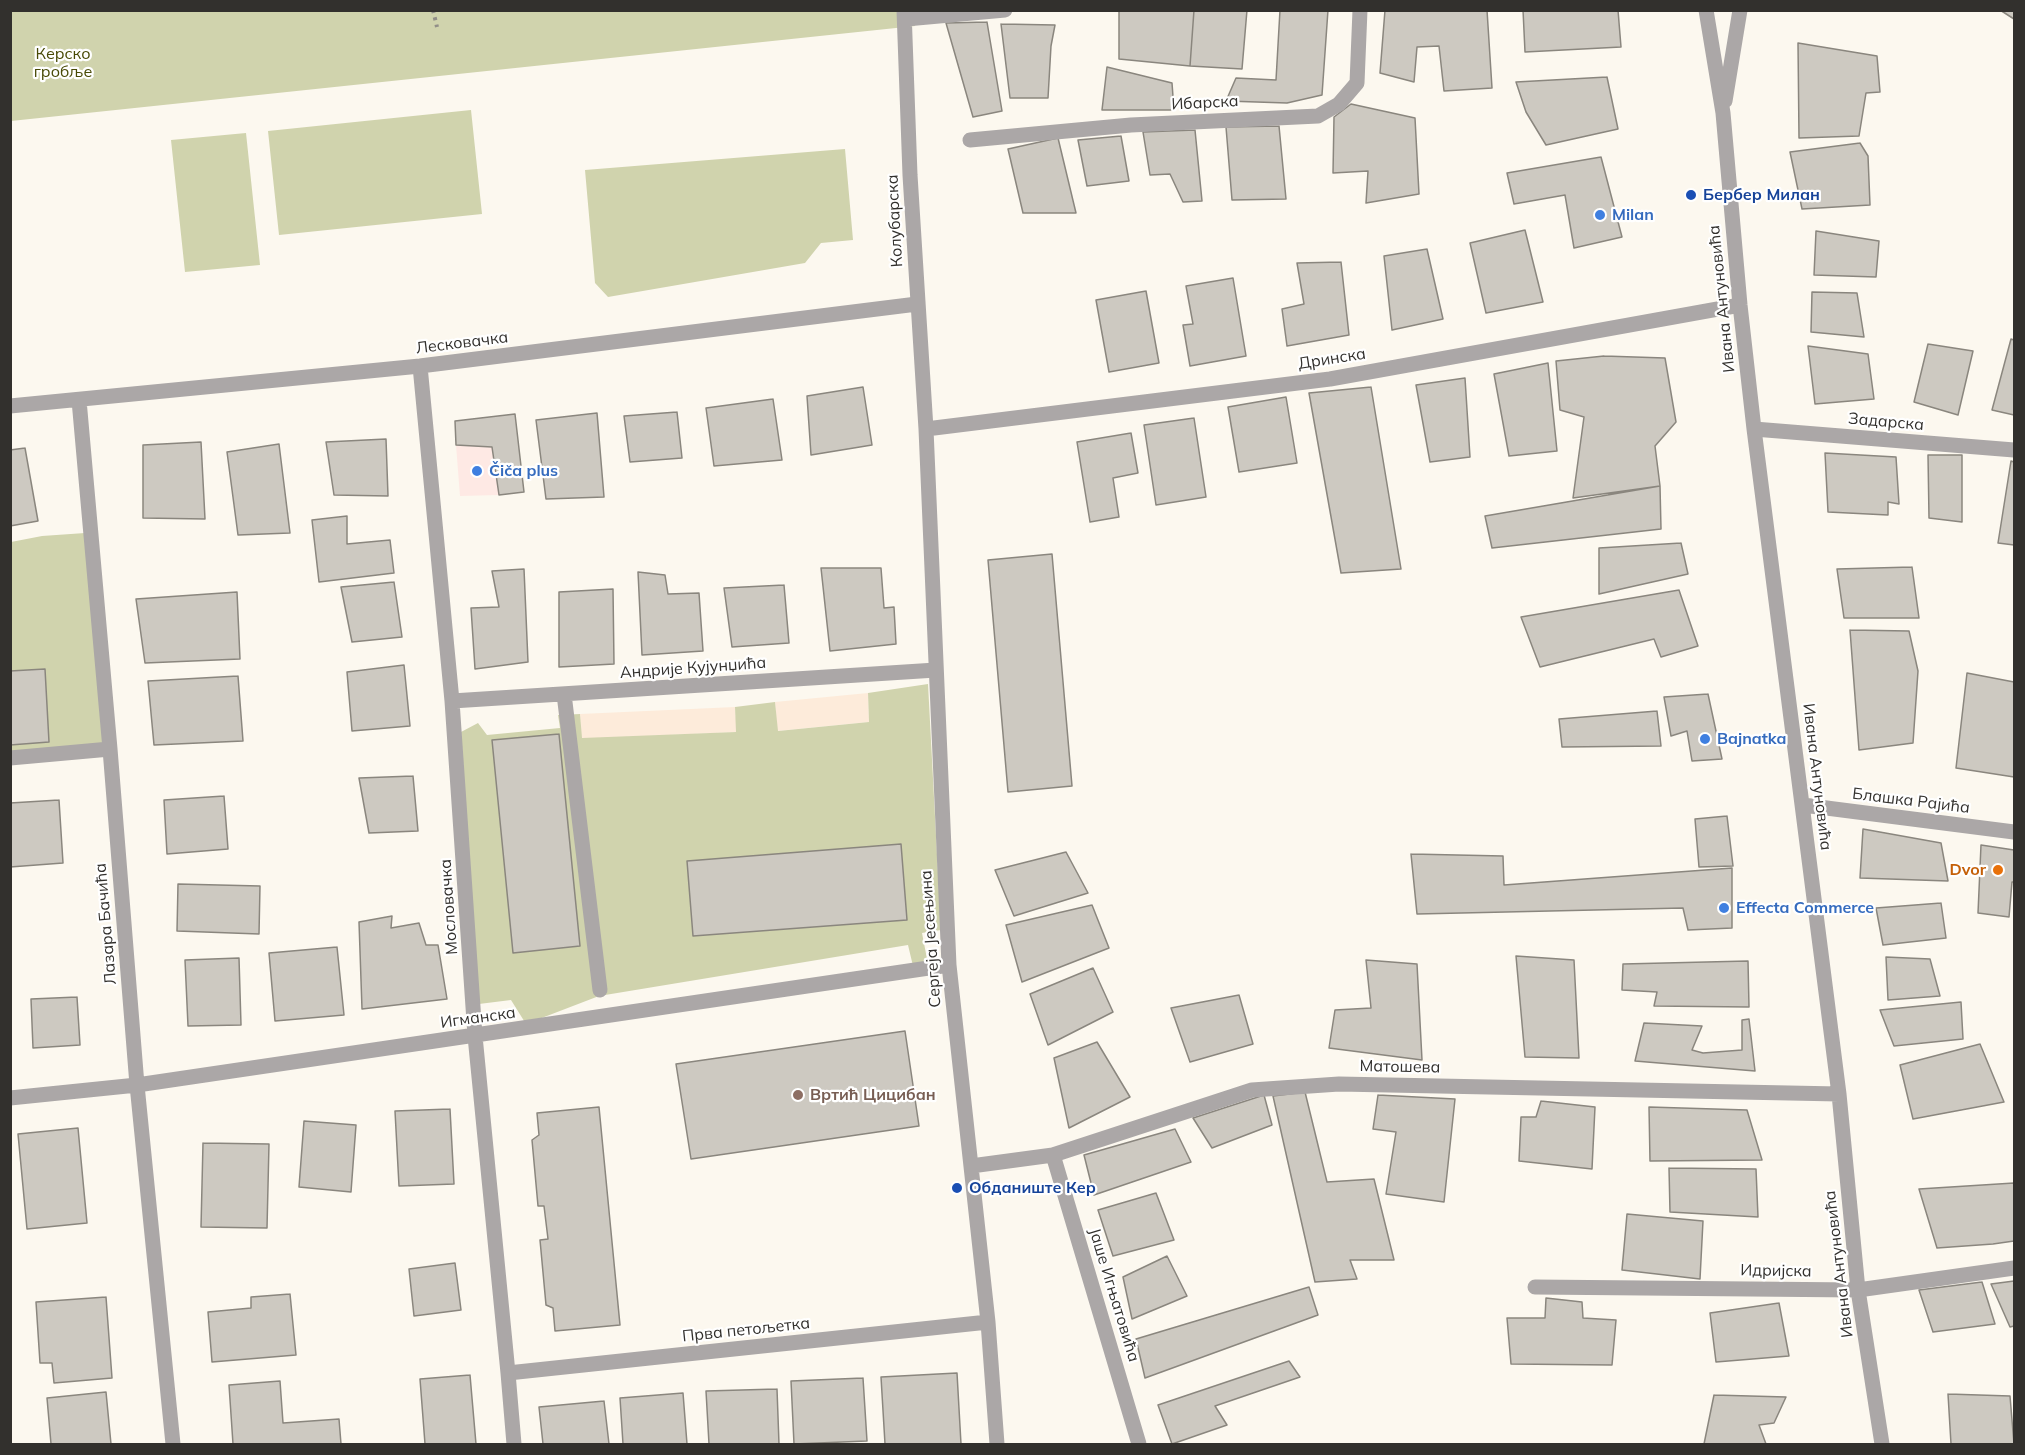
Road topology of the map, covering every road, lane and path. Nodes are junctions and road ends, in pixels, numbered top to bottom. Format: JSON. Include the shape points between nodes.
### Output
{"nodes":[{"id":1,"x":433,"y":10,"type":"edge"},
{"id":2,"x":1005,"y":10,"type":"edge"},
{"id":3,"x":1360,"y":10,"type":"edge"},
{"id":4,"x":1706,"y":10,"type":"edge"},
{"id":5,"x":1740,"y":10,"type":"edge"},
{"id":6,"x":905,"y":15,"type":"edge"},
{"id":7,"x":437,"y":27,"type":"dead end"},
{"id":8,"x":1723,"y":113,"type":"junction"},
{"id":9,"x":970,"y":141,"type":"dead end"},
{"id":10,"x":917,"y":304,"type":"junction"},
{"id":11,"x":1740,"y":305,"type":"junction"},
{"id":12,"x":420,"y":366,"type":"junction"},
{"id":13,"x":79,"y":400,"type":"junction"},
{"id":14,"x":10,"y":406,"type":"edge"},
{"id":15,"x":926,"y":429,"type":"junction"},
{"id":16,"x":1754,"y":429,"type":"junction"},
{"id":17,"x":2014,"y":450,"type":"edge"},
{"id":18,"x":936,"y":670,"type":"junction"},
{"id":19,"x":564,"y":694,"type":"junction"},
{"id":20,"x":452,"y":701,"type":"junction"},
{"id":21,"x":110,"y":749,"type":"junction"},
{"id":22,"x":10,"y":758,"type":"edge"},
{"id":23,"x":1803,"y":805,"type":"junction"},
{"id":24,"x":2014,"y":832,"type":"edge"},
{"id":25,"x":949,"y":965,"type":"junction"},
{"id":26,"x":600,"y":990,"type":"dead end"},
{"id":27,"x":475,"y":1036,"type":"junction"},
{"id":28,"x":137,"y":1085,"type":"junction"},
{"id":29,"x":1839,"y":1094,"type":"junction"},
{"id":30,"x":10,"y":1098,"type":"edge"},
{"id":31,"x":1053,"y":1155,"type":"junction"},
{"id":32,"x":971,"y":1166,"type":"junction"},
{"id":33,"x":2014,"y":1268,"type":"edge"},
{"id":34,"x":1535,"y":1287,"type":"dead end"},
{"id":35,"x":1858,"y":1290,"type":"junction"},
{"id":36,"x":988,"y":1322,"type":"junction"},
{"id":37,"x":508,"y":1373,"type":"junction"},
{"id":38,"x":173,"y":1444,"type":"edge"},
{"id":39,"x":514,"y":1444,"type":"edge"},
{"id":40,"x":997,"y":1444,"type":"edge"},
{"id":41,"x":1140,"y":1444,"type":"edge"},
{"id":42,"x":1882,"y":1444,"type":"edge"}],
"edges":[{"from":1,"to":7,"type":"path"},
{"from":2,"to":6,"type":"street"},
{"from":3,"to":9,"type":"street","name":"Ибарска","via":[[1357,83],[1339,104],[1318,116],[1131,125]]},
{"from":4,"to":8,"type":"street","name":"Ивана Антуновића"},
{"from":5,"to":8,"type":"street","name":"Ивана Антуновића"},
{"from":6,"to":10,"type":"street","name":"Колубарска"},
{"from":8,"to":11,"type":"street","name":"Ивана Антуновића"},
{"from":10,"to":12,"type":"street","name":"Лесковачка"},
{"from":10,"to":15,"type":"street","name":"Колубарска"},
{"from":11,"to":15,"type":"street","name":"Дринска","via":[[1330,379]]},
{"from":11,"to":16,"type":"street","name":"Ивана Антуновића"},
{"from":12,"to":13,"type":"street","name":"Лесковачка"},
{"from":12,"to":20,"type":"street","name":"Мословачка"},
{"from":13,"to":14,"type":"street","name":"Лесковачка"},
{"from":13,"to":21,"type":"street","name":"Лазара Бачића"},
{"from":15,"to":18,"type":"street","name":"Сергеја Јесењина"},
{"from":16,"to":17,"type":"street","name":"Задарска"},
{"from":16,"to":23,"type":"street","name":"Ивана Антуновића"},
{"from":18,"to":19,"type":"street","name":"Андрије Кујунџића"},
{"from":18,"to":25,"type":"street","name":"Сергеја Јесењина"},
{"from":19,"to":20,"type":"street","name":"Андрије Кујунџића"},
{"from":19,"to":26,"type":"street"},
{"from":20,"to":27,"type":"street","name":"Мословачка"},
{"from":21,"to":22,"type":"street"},
{"from":21,"to":28,"type":"street","name":"Лазара Бачића"},
{"from":23,"to":24,"type":"street","name":"Блашка Рајића"},
{"from":23,"to":29,"type":"street","name":"Ивана Антуновића"},
{"from":25,"to":27,"type":"street","name":"Игманска"},
{"from":25,"to":32,"type":"street","name":"Сергеја Јесењина"},
{"from":27,"to":28,"type":"street","name":"Игманска"},
{"from":27,"to":37,"type":"street","name":"Мословачка"},
{"from":28,"to":30,"type":"street","name":"Игманска"},
{"from":28,"to":38,"type":"street","name":"Лазара Бачића"},
{"from":29,"to":31,"type":"street","name":"Матошева","via":[[1339,1084],[1252,1090]]},
{"from":29,"to":35,"type":"street","name":"Ивана Антуновића"},
{"from":31,"to":32,"type":"street","name":"Матошева"},
{"from":31,"to":41,"type":"street","name":"Јаше Игњатовића"},
{"from":32,"to":36,"type":"street","name":"Сергеја Јесењина"},
{"from":33,"to":35,"type":"street","name":"Идријска"},
{"from":34,"to":35,"type":"street","name":"Идријска"},
{"from":35,"to":42,"type":"street","name":"Ивана Антуновића"},
{"from":36,"to":37,"type":"street","name":"Прва петољетка"},
{"from":36,"to":40,"type":"street","name":"Сергеја Јесењина"},
{"from":37,"to":39,"type":"street","name":"Мословачка"}]}
